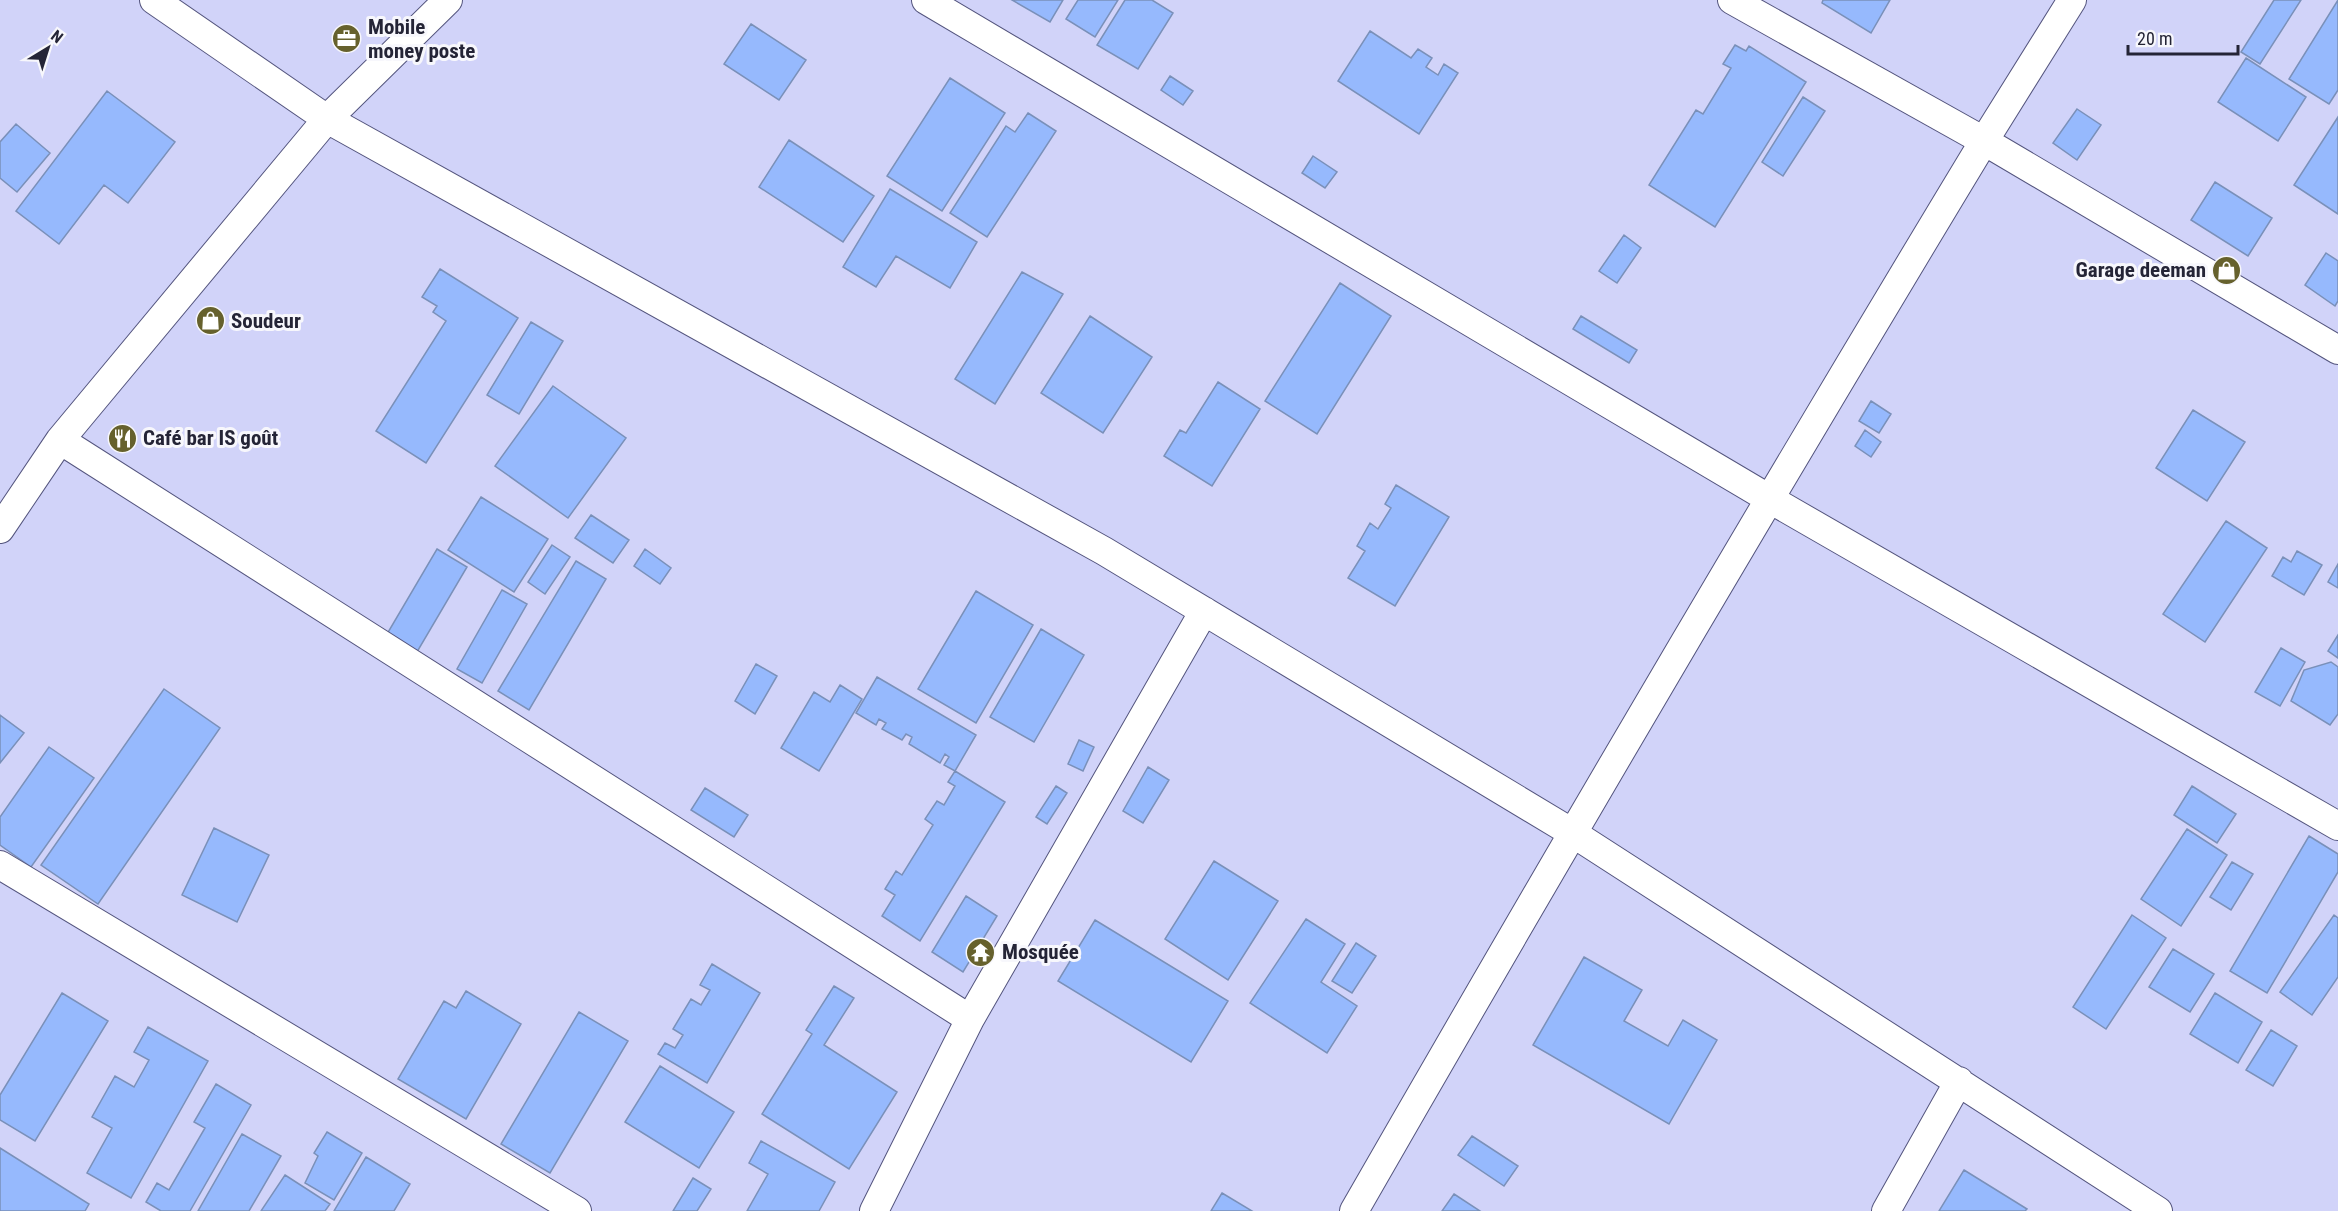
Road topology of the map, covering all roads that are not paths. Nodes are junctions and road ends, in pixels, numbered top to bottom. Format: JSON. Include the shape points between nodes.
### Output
{"nodes":[{"id":1,"x":154,"y":0,"type":"edge"},
{"id":2,"x":448,"y":0,"type":"edge"},
{"id":3,"x":926,"y":0,"type":"edge"},
{"id":4,"x":1732,"y":0,"type":"edge"},
{"id":5,"x":2072,"y":0,"type":"edge"},
{"id":6,"x":327,"y":119,"type":"junction"},
{"id":7,"x":1984,"y":141,"type":"junction"},
{"id":8,"x":2338,"y":350,"type":"edge"},
{"id":9,"x":60,"y":440,"type":"junction"},
{"id":10,"x":1768,"y":498,"type":"junction"},
{"id":11,"x":0,"y":529,"type":"edge"},
{"id":12,"x":1204,"y":611,"type":"junction"},
{"id":13,"x":2338,"y":826,"type":"edge"},
{"id":14,"x":1571,"y":832,"type":"junction"},
{"id":15,"x":0,"y":864,"type":"edge"},
{"id":16,"x":970,"y":1020,"type":"junction"},
{"id":17,"x":1959,"y":1081,"type":"junction"},
{"id":18,"x":577,"y":1211,"type":"edge"},
{"id":19,"x":874,"y":1211,"type":"edge"},
{"id":20,"x":1354,"y":1211,"type":"edge"},
{"id":21,"x":1886,"y":1211,"type":"edge"},
{"id":22,"x":2158,"y":1211,"type":"edge"}],
"edges":[{"from":1,"to":6,"type":"street"},
{"from":2,"to":6,"type":"street"},
{"from":3,"to":10,"type":"street"},
{"from":4,"to":7,"type":"street"},
{"from":5,"to":7,"type":"street"},
{"from":6,"to":9,"type":"street"},
{"from":6,"to":12,"type":"street","via":[[1094,545]]},
{"from":7,"to":8,"type":"street"},
{"from":7,"to":10,"type":"street"},
{"from":9,"to":11,"type":"street"},
{"from":9,"to":16,"type":"street"},
{"from":10,"to":13,"type":"street"},
{"from":10,"to":14,"type":"street"},
{"from":12,"to":14,"type":"street"},
{"from":12,"to":16,"type":"street"},
{"from":14,"to":17,"type":"street"},
{"from":14,"to":20,"type":"street"},
{"from":15,"to":18,"type":"street"},
{"from":16,"to":19,"type":"street"},
{"from":17,"to":21,"type":"street"},
{"from":17,"to":22,"type":"street"}]}
